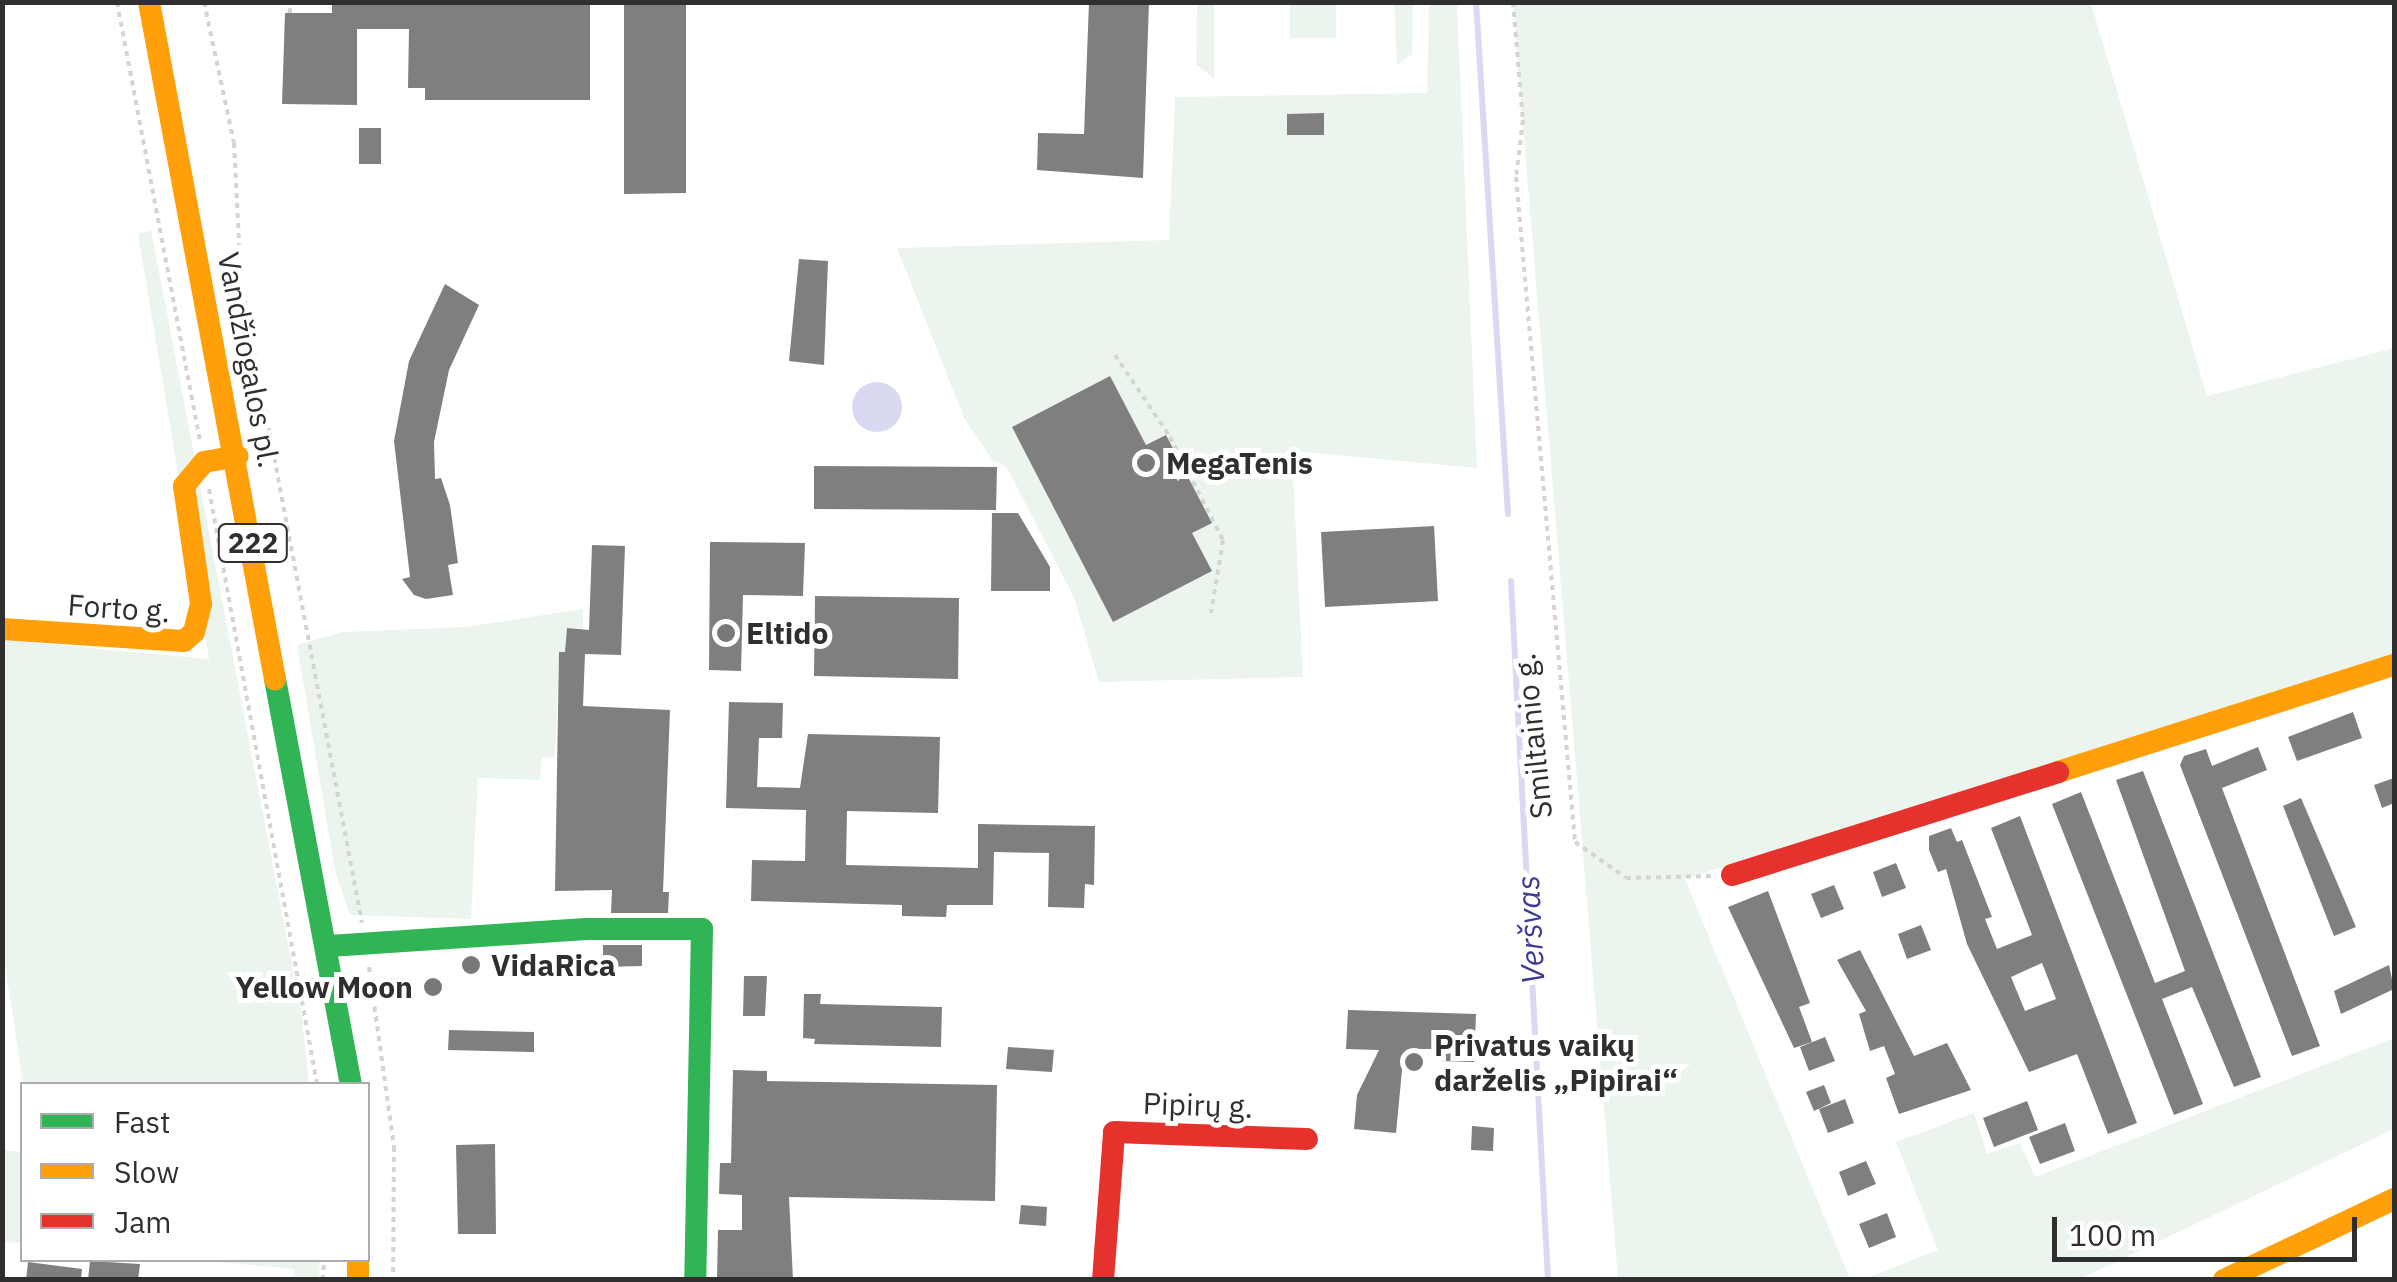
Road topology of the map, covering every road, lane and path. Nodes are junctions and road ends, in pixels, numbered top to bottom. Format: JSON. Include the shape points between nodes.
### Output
{"nodes":[{"id":1,"x":117,"y":2,"type":"edge"},
{"id":2,"x":150,"y":2,"type":"edge"},
{"id":3,"x":204,"y":2,"type":"edge"},
{"id":4,"x":290,"y":2,"type":"edge"},
{"id":5,"x":1513,"y":2,"type":"edge"},
{"id":6,"x":290,"y":13,"type":"dead end"},
{"id":7,"x":1115,"y":356,"type":"dead end"},
{"id":8,"x":237,"y":456,"type":"junction"},
{"id":9,"x":204,"y":462,"type":"junction"},
{"id":10,"x":1211,"y":613,"type":"dead end"},
{"id":11,"x":2,"y":629,"type":"edge"},
{"id":12,"x":2394,"y":665,"type":"edge"},
{"id":13,"x":1732,"y":875,"type":"joint"},
{"id":14,"x":365,"y":940,"type":"junction"},
{"id":15,"x":329,"y":946,"type":"junction"},
{"id":16,"x":317,"y":1082,"type":"edge"},
{"id":17,"x":350,"y":1082,"type":"edge"},
{"id":18,"x":1307,"y":1138,"type":"dead end"},
{"id":19,"x":2394,"y":1199,"type":"edge"},
{"id":20,"x":393,"y":1280,"type":"edge"},
{"id":21,"x":695,"y":1280,"type":"edge"},
{"id":22,"x":1104,"y":1280,"type":"edge"},
{"id":23,"x":2224,"y":1280,"type":"edge"}],
"edges":[{"from":1,"to":9,"type":"path"},
{"from":2,"to":8,"type":"street","name":"Vandžiogalos pl.","number":"222"},
{"from":3,"to":14,"type":"path","via":[[234,143],[244,297]]},
{"from":4,"to":6,"type":"path"},
{"from":5,"to":13,"type":"path","name":"Smiltainio g.","via":[[1523,120],[1516,176],[1575,842],[1626,878]]},
{"from":7,"to":10,"type":"path","via":[[1170,437],[1223,540]]},
{"from":8,"to":9,"type":"street"},
{"from":8,"to":15,"type":"street","name":"Vandžiogalos pl.","number":"222"},
{"from":9,"to":11,"type":"street","name":"Forto g.","via":[[190,473],[183,492],[201,595],[191,636],[159,644]]},
{"from":9,"to":16,"type":"path"},
{"from":12,"to":13,"type":"street"},
{"from":14,"to":15,"type":"street"},
{"from":14,"to":20,"type":"path","via":[[394,1146]]},
{"from":14,"to":21,"type":"street","via":[[702,929]]},
{"from":15,"to":17,"type":"street","name":"Vandžiogalos pl.","number":"222"},
{"from":18,"to":22,"type":"street","name":"Pipirų g.","via":[[1114,1132]]},
{"from":19,"to":23,"type":"street"}]}
